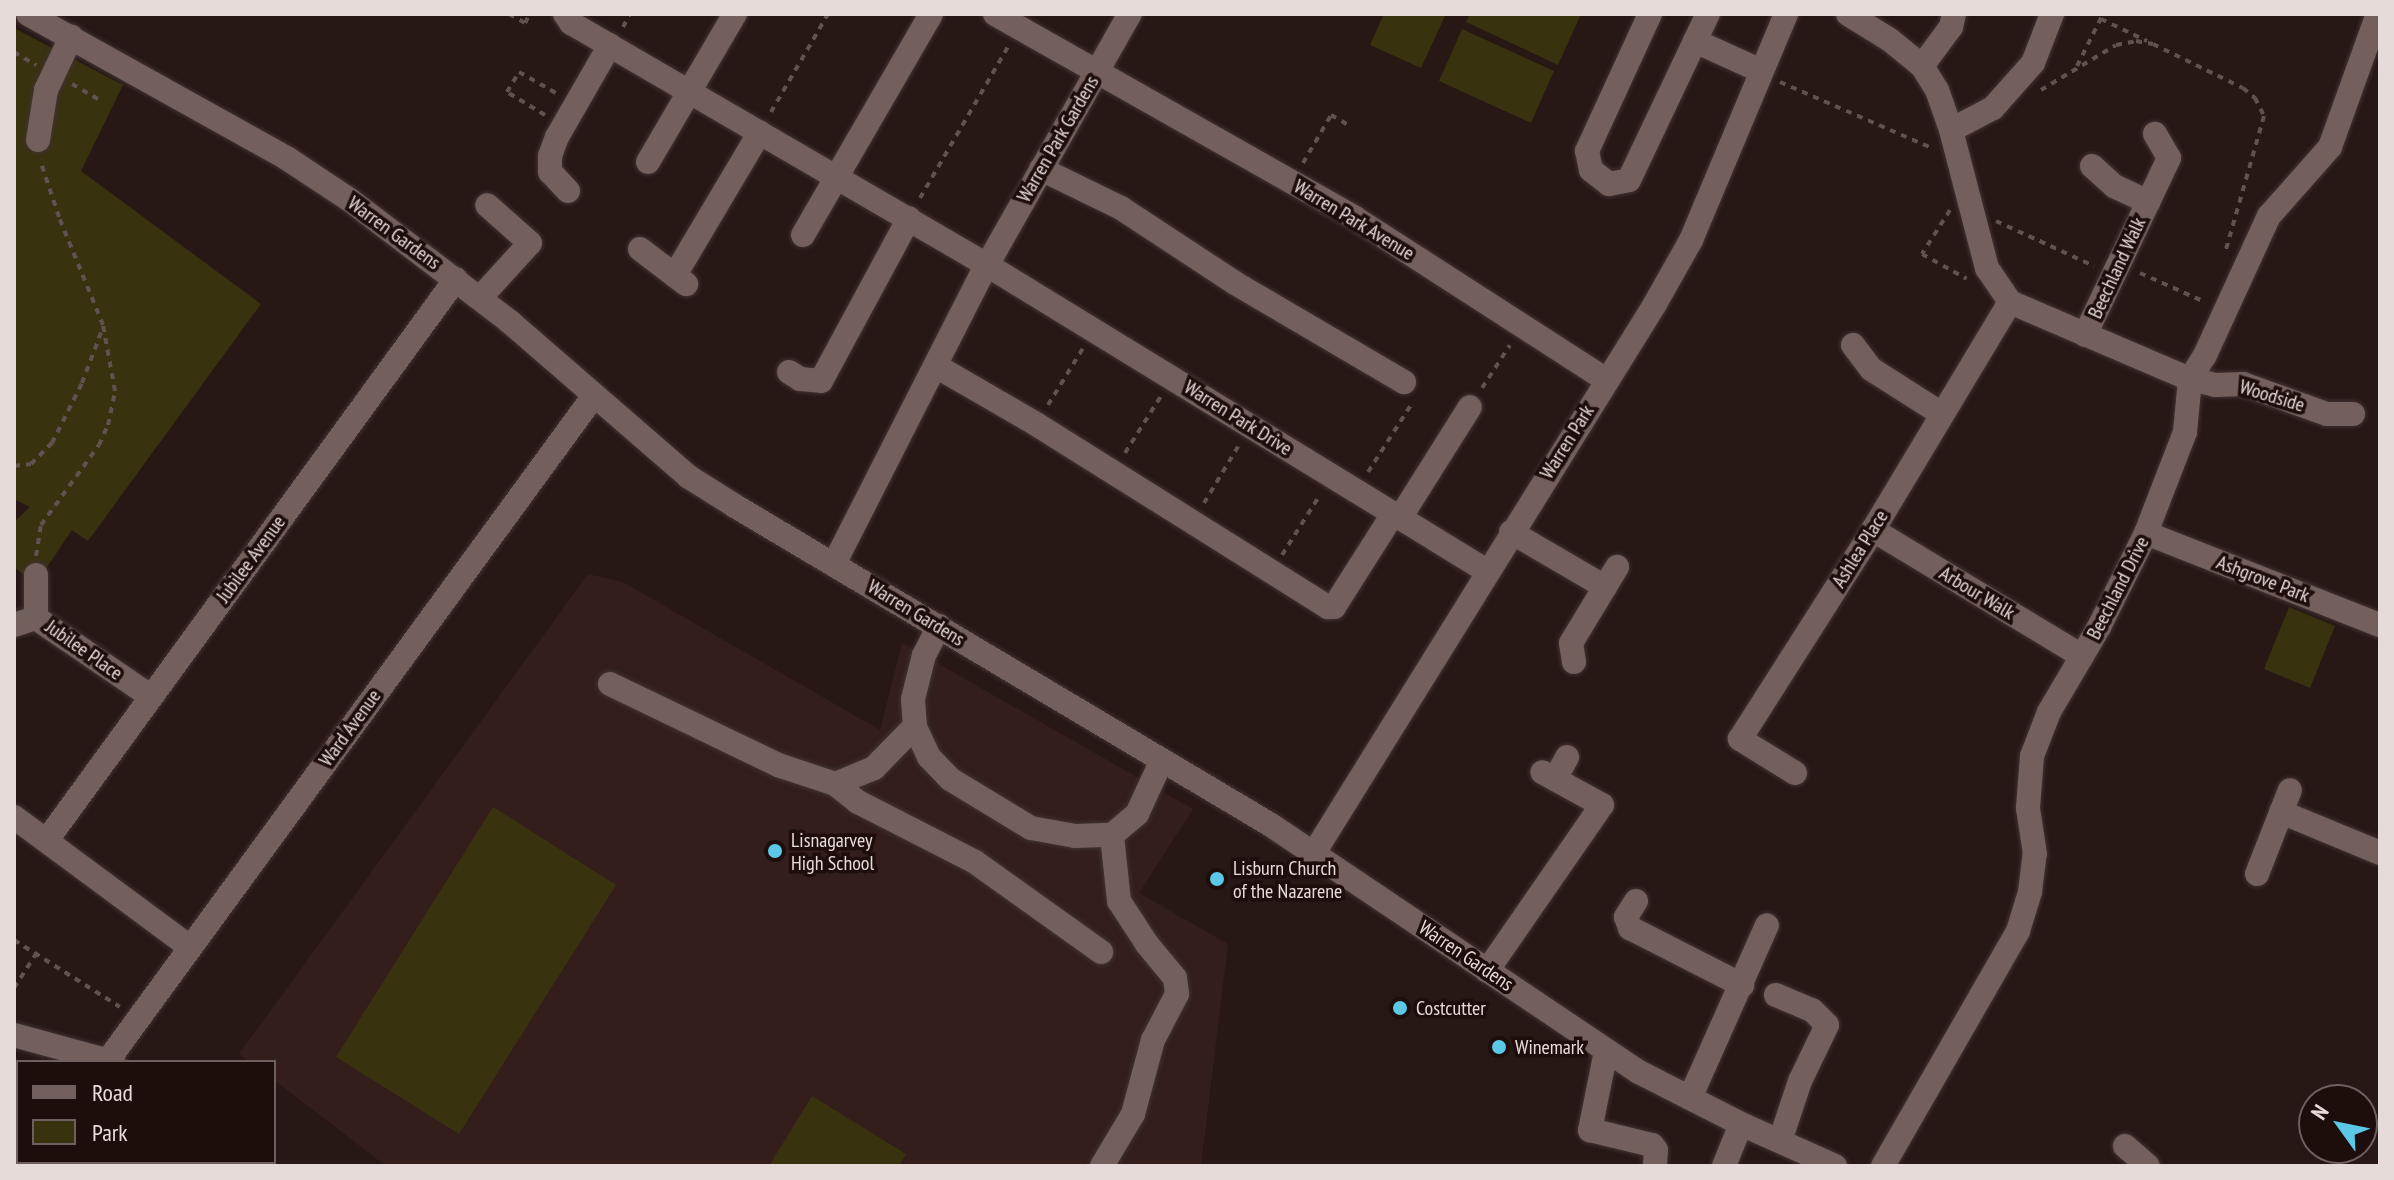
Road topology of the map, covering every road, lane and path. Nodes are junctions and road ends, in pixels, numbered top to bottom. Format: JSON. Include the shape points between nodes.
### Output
{"nodes":[{"id":1,"x":28,"y":14,"type":"edge"},
{"id":2,"x":509,"y":14,"type":"edge"},
{"id":3,"x":530,"y":14,"type":"edge"},
{"id":4,"x":565,"y":14,"type":"edge"},
{"id":5,"x":735,"y":14,"type":"edge"},
{"id":6,"x":828,"y":14,"type":"edge"},
{"id":7,"x":931,"y":14,"type":"edge"},
{"id":8,"x":995,"y":14,"type":"edge"},
{"id":9,"x":1130,"y":14,"type":"edge"},
{"id":10,"x":1650,"y":14,"type":"edge"},
{"id":11,"x":1708,"y":14,"type":"edge"},
{"id":12,"x":1786,"y":14,"type":"edge"},
{"id":13,"x":1848,"y":14,"type":"edge"},
{"id":14,"x":1954,"y":14,"type":"edge"},
{"id":15,"x":2052,"y":14,"type":"edge"},
{"id":16,"x":2378,"y":14,"type":"edge"},
{"id":17,"x":2102,"y":16,"type":"edge"},
{"id":18,"x":1023,"y":21,"type":"edge"},
{"id":19,"x":71,"y":37,"type":"junction"},
{"id":20,"x":1695,"y":41,"type":"junction"},
{"id":21,"x":2153,"y":44,"type":"dead end"},
{"id":22,"x":610,"y":45,"type":"junction"},
{"id":23,"x":1922,"y":66,"type":"junction"},
{"id":24,"x":2076,"y":68,"type":"dead end"},
{"id":25,"x":1097,"y":71,"type":"junction"},
{"id":26,"x":1761,"y":71,"type":"junction"},
{"id":27,"x":690,"y":92,"type":"junction"},
{"id":28,"x":576,"y":104,"type":"junction"},
{"id":29,"x":563,"y":126,"type":"junction"},
{"id":30,"x":1350,"y":126,"type":"dead end"},
{"id":31,"x":760,"y":132,"type":"junction"},
{"id":32,"x":2155,"y":134,"type":"dead end"},
{"id":33,"x":38,"y":140,"type":"joint"},
{"id":34,"x":1954,"y":140,"type":"junction"},
{"id":35,"x":648,"y":162,"type":"dead end"},
{"id":36,"x":2092,"y":166,"type":"dead end"},
{"id":37,"x":1041,"y":169,"type":"junction"},
{"id":38,"x":837,"y":176,"type":"junction"},
{"id":39,"x":1292,"y":183,"type":"junction"},
{"id":40,"x":568,"y":191,"type":"dead end"},
{"id":41,"x":1968,"y":199,"type":"junction"},
{"id":42,"x":2149,"y":202,"type":"junction"},
{"id":43,"x":487,"y":205,"type":"dead end"},
{"id":44,"x":909,"y":218,"type":"junction"},
{"id":45,"x":803,"y":235,"type":"dead end"},
{"id":46,"x":640,"y":249,"type":"dead end"},
{"id":47,"x":987,"y":265,"type":"junction"},
{"id":48,"x":2114,"y":275,"type":"junction"},
{"id":49,"x":456,"y":279,"type":"junction"},
{"id":50,"x":2005,"y":295,"type":"junction"},
{"id":51,"x":480,"y":298,"type":"junction"},
{"id":52,"x":103,"y":325,"type":"junction"},
{"id":53,"x":1523,"y":325,"type":"junction"},
{"id":54,"x":1095,"y":330,"type":"junction"},
{"id":55,"x":2085,"y":335,"type":"junction"},
{"id":56,"x":1853,"y":345,"type":"dead end"},
{"id":57,"x":936,"y":366,"type":"junction"},
{"id":58,"x":789,"y":372,"type":"dead end"},
{"id":59,"x":1173,"y":377,"type":"junction"},
{"id":60,"x":1605,"y":379,"type":"junction"},
{"id":61,"x":2190,"y":379,"type":"junction"},
{"id":62,"x":1404,"y":382,"type":"joint"},
{"id":63,"x":593,"y":397,"type":"junction"},
{"id":64,"x":1470,"y":407,"type":"joint"},
{"id":65,"x":1942,"y":414,"type":"junction"},
{"id":66,"x":2353,"y":414,"type":"dead end"},
{"id":67,"x":1036,"y":424,"type":"junction"},
{"id":68,"x":1251,"y":426,"type":"junction"},
{"id":69,"x":14,"y":466,"type":"edge"},
{"id":70,"x":1113,"y":472,"type":"junction"},
{"id":71,"x":1331,"y":476,"type":"junction"},
{"id":72,"x":1356,"y":491,"type":"junction"},
{"id":73,"x":1397,"y":516,"type":"junction"},
{"id":74,"x":1192,"y":522,"type":"junction"},
{"id":75,"x":1873,"y":530,"type":"junction"},
{"id":76,"x":1511,"y":532,"type":"junction"},
{"id":77,"x":2146,"y":533,"type":"junction"},
{"id":78,"x":834,"y":564,"type":"junction"},
{"id":79,"x":1487,"y":571,"type":"junction"},
{"id":80,"x":1272,"y":572,"type":"junction"},
{"id":81,"x":36,"y":575,"type":"joint"},
{"id":82,"x":25,"y":621,"type":"edge"},
{"id":83,"x":2380,"y":625,"type":"edge"},
{"id":84,"x":939,"y":626,"type":"junction"},
{"id":85,"x":2082,"y":656,"type":"junction"},
{"id":86,"x":1574,"y":662,"type":"dead end"},
{"id":87,"x":610,"y":684,"type":"dead end"},
{"id":88,"x":150,"y":696,"type":"junction"},
{"id":89,"x":915,"y":726,"type":"junction"},
{"id":90,"x":1567,"y":757,"type":"dead end"},
{"id":91,"x":1161,"y":762,"type":"junction"},
{"id":92,"x":1795,"y":773,"type":"dead end"},
{"id":93,"x":835,"y":784,"type":"junction"},
{"id":94,"x":14,"y":817,"type":"edge"},
{"id":95,"x":1112,"y":835,"type":"junction"},
{"id":96,"x":47,"y":840,"type":"junction"},
{"id":97,"x":1314,"y":853,"type":"junction"},
{"id":98,"x":2380,"y":853,"type":"edge"},
{"id":99,"x":2257,"y":874,"type":"dead end"},
{"id":100,"x":1636,"y":901,"type":"dead end"},
{"id":101,"x":1767,"y":925,"type":"dead end"},
{"id":102,"x":14,"y":940,"type":"edge"},
{"id":103,"x":190,"y":947,"type":"junction"},
{"id":104,"x":1101,"y":952,"type":"dead end"},
{"id":105,"x":36,"y":954,"type":"junction"},
{"id":106,"x":1487,"y":971,"type":"junction"},
{"id":107,"x":1742,"y":985,"type":"junction"},
{"id":108,"x":14,"y":988,"type":"edge"},
{"id":109,"x":1776,"y":995,"type":"dead end"},
{"id":110,"x":137,"y":1018,"type":"junction"},
{"id":111,"x":27,"y":1045,"type":"edge"},
{"id":112,"x":1606,"y":1051,"type":"junction"},
{"id":113,"x":106,"y":1060,"type":"edge"},
{"id":114,"x":112,"y":1060,"type":"edge"},
{"id":115,"x":1690,"y":1098,"type":"junction"},
{"id":116,"x":1741,"y":1124,"type":"junction"},
{"id":117,"x":1780,"y":1141,"type":"junction"},
{"id":118,"x":2125,"y":1146,"type":"dead end"},
{"id":119,"x":1102,"y":1166,"type":"edge"},
{"id":120,"x":1655,"y":1166,"type":"edge"},
{"id":121,"x":1724,"y":1166,"type":"edge"},
{"id":122,"x":1835,"y":1166,"type":"edge"},
{"id":123,"x":1883,"y":1166,"type":"edge"},
{"id":124,"x":2148,"y":1166,"type":"edge"}],
"edges":[{"from":1,"to":19,"type":"street","name":"Warren Gardens"},
{"from":2,"to":3,"type":"path","via":[[525,23]]},
{"from":4,"to":22,"type":"street","name":"Warren Park Drive","via":[[571,23]]},
{"from":5,"to":27,"type":"street"},
{"from":6,"to":31,"type":"path"},
{"from":7,"to":38,"type":"street"},
{"from":8,"to":18,"type":"street","name":"Warren Park Avenue"},
{"from":9,"to":25,"type":"street","name":"Warren Park Gardens"},
{"from":10,"to":20,"type":"street","via":[[1587,151],[1591,170],[1609,184],[1629,180]]},
{"from":11,"to":20,"type":"street"},
{"from":12,"to":26,"type":"street","name":"Warren Park"},
{"from":13,"to":23,"type":"street"},
{"from":14,"to":23,"type":"street","via":[[1951,27]]},
{"from":15,"to":34,"type":"street","via":[[2033,63],[1993,108]]},
{"from":16,"to":61,"type":"street","name":"Beechland Drive","via":[[2330,147],[2269,216]]},
{"from":17,"to":21,"type":"path"},
{"from":17,"to":24,"type":"path"},
{"from":18,"to":25,"type":"street","name":"Warren Park Avenue"},
{"from":18,"to":44,"type":"path"},
{"from":19,"to":33,"type":"street","via":[[46,90]]},
{"from":19,"to":49,"type":"street","name":"Warren Gardens","via":[[288,159]]},
{"from":20,"to":26,"type":"street"},
{"from":22,"to":27,"type":"street","name":"Warren Park Drive"},
{"from":22,"to":28,"type":"street"},
{"from":23,"to":34,"type":"street","via":[[1937,90]]},
{"from":25,"to":37,"type":"street","name":"Warren Park Gardens"},
{"from":25,"to":39,"type":"street","name":"Warren Park Avenue"},
{"from":26,"to":34,"type":"path","via":[[1938,151]]},
{"from":26,"to":60,"type":"street","name":"Warren Park","via":[[1691,240]]},
{"from":27,"to":31,"type":"street","name":"Warren Park Drive"},
{"from":27,"to":35,"type":"street"},
{"from":28,"to":29,"type":"street"},
{"from":28,"to":29,"type":"path","via":[[519,72],[507,92]]},
{"from":29,"to":40,"type":"street","via":[[550,156],[550,172]]},
{"from":30,"to":39,"type":"path","via":[[1331,115]]},
{"from":31,"to":38,"type":"street","name":"Warren Park Drive"},
{"from":31,"to":46,"type":"street","via":[[680,280]]},
{"from":32,"to":42,"type":"street","name":"Beechland Walk","via":[[2169,158]]},
{"from":33,"to":52,"type":"path","via":[[41,167]]},
{"from":34,"to":41,"type":"street"},
{"from":36,"to":42,"type":"street","name":"Beechland Walk","via":[[2114,186]]},
{"from":37,"to":47,"type":"street","name":"Warren Park Gardens"},
{"from":37,"to":62,"type":"street","via":[[1121,208],[1235,283]]},
{"from":38,"to":44,"type":"street","name":"Warren Park Drive"},
{"from":38,"to":45,"type":"street"},
{"from":39,"to":53,"type":"street","name":"Warren Park Avenue"},
{"from":41,"to":48,"type":"path"},
{"from":41,"to":50,"type":"street","via":[[1987,268]]},
{"from":41,"to":50,"type":"path","via":[[1922,254]]},
{"from":42,"to":48,"type":"street","name":"Beechland Walk"},
{"from":43,"to":51,"type":"street","via":[[530,243]]},
{"from":44,"to":47,"type":"street","name":"Warren Park Drive"},
{"from":44,"to":58,"type":"street","via":[[821,381]]},
{"from":47,"to":54,"type":"street","name":"Warren Park Drive"},
{"from":47,"to":57,"type":"street","name":"Warren Park Gardens"},
{"from":48,"to":55,"type":"street","name":"Beechland Walk"},
{"from":49,"to":51,"type":"street","name":"Warren Gardens"},
{"from":49,"to":88,"type":"street","name":"Jubilee Avenue"},
{"from":50,"to":55,"type":"street","name":"Woodside"},
{"from":50,"to":65,"type":"street","name":"Ashlea Place"},
{"from":51,"to":63,"type":"street","name":"Warren Gardens"},
{"from":52,"to":69,"type":"path","via":[[52,443],[31,464]]},
{"from":52,"to":81,"type":"path","via":[[115,391],[108,425],[41,525]]},
{"from":53,"to":60,"type":"street","name":"Warren Park Avenue"},
{"from":53,"to":64,"type":"path"},
{"from":54,"to":59,"type":"street","name":"Warren Park Drive"},
{"from":54,"to":67,"type":"path"},
{"from":55,"to":61,"type":"street","name":"Woodside"},
{"from":56,"to":65,"type":"street","via":[[1871,369]]},
{"from":57,"to":67,"type":"street"},
{"from":57,"to":78,"type":"street","name":"Warren Park Gardens"},
{"from":59,"to":68,"type":"street","name":"Warren Park Drive"},
{"from":59,"to":70,"type":"path"},
{"from":60,"to":76,"type":"street","name":"Warren Park"},
{"from":61,"to":66,"type":"street","name":"Woodside","via":[[2243,384],[2327,414]]},
{"from":61,"to":77,"type":"street","name":"Beechland Drive","via":[[2185,432]]},
{"from":62,"to":72,"type":"path","via":[[1413,402]]},
{"from":63,"to":78,"type":"street","name":"Warren Gardens","via":[[689,477]]},
{"from":63,"to":103,"type":"street","name":"Ward Avenue"},
{"from":64,"to":73,"type":"street"},
{"from":65,"to":75,"type":"street","name":"Ashlea Place"},
{"from":67,"to":70,"type":"street"},
{"from":68,"to":71,"type":"street","name":"Warren Park Drive"},
{"from":68,"to":74,"type":"path"},
{"from":70,"to":74,"type":"street"},
{"from":71,"to":72,"type":"street","name":"Warren Park Drive"},
{"from":71,"to":80,"type":"path"},
{"from":72,"to":73,"type":"street","name":"Warren Park Drive"},
{"from":73,"to":79,"type":"street","name":"Warren Park Drive"},
{"from":73,"to":80,"type":"street","via":[[1334,607]]},
{"from":74,"to":80,"type":"street"},
{"from":75,"to":85,"type":"street","name":"Arbour Walk"},
{"from":75,"to":92,"type":"street","name":"Ashlea Place","via":[[1740,739]]},
{"from":76,"to":79,"type":"street","name":"Warren Park"},
{"from":76,"to":86,"type":"street","via":[[1611,577],[1571,643]]},
{"from":77,"to":83,"type":"street","name":"Ashgrove Park"},
{"from":77,"to":85,"type":"street","name":"Beechland Drive"},
{"from":78,"to":84,"type":"street","name":"Warren Gardens"},
{"from":79,"to":97,"type":"street","name":"Warren Park"},
{"from":81,"to":82,"type":"street"},
{"from":82,"to":88,"type":"street","name":"Jubilee Place"},
{"from":84,"to":89,"type":"street","via":[[924,655],[913,699]]},
{"from":84,"to":91,"type":"street","name":"Warren Gardens"},
{"from":85,"to":123,"type":"street","name":"Beechland Drive","via":[[2049,712],[2032,756],[2028,808],[2035,854],[2018,931]]},
{"from":87,"to":93,"type":"street","via":[[778,765]]},
{"from":88,"to":96,"type":"street","name":"Jubilee Avenue"},
{"from":89,"to":93,"type":"street","via":[[874,768]]},
{"from":89,"to":95,"type":"street","via":[[929,757],[950,779],[1031,828],[1075,836]]},
{"from":90,"to":106,"type":"street","via":[[1549,775],[1602,805]]},
{"from":91,"to":95,"type":"street","via":[[1137,814]]},
{"from":91,"to":97,"type":"street","name":"Warren Gardens"},
{"from":93,"to":104,"type":"street","via":[[858,802],[975,862]]},
{"from":94,"to":96,"type":"street"},
{"from":95,"to":119,"type":"street","via":[[1119,901],[1175,978],[1177,994],[1153,1040],[1133,1114]]},
{"from":96,"to":103,"type":"street"},
{"from":97,"to":106,"type":"street","name":"Warren Gardens"},
{"from":98,"to":99,"type":"street","via":[[2285,801]]},
{"from":100,"to":107,"type":"street","via":[[1626,917],[1630,928]]},
{"from":101,"to":107,"type":"street"},
{"from":102,"to":105,"type":"path"},
{"from":103,"to":110,"type":"street","name":"Ward Avenue"},
{"from":105,"to":108,"type":"path"},
{"from":105,"to":110,"type":"path"},
{"from":106,"to":112,"type":"street","name":"Warren Gardens"},
{"from":107,"to":115,"type":"street"},
{"from":109,"to":117,"type":"street","via":[[1812,1010],[1827,1025]]},
{"from":110,"to":114,"type":"street","name":"Ward Avenue"},
{"from":111,"to":113,"type":"street"},
{"from":112,"to":115,"type":"street","name":"Warren Gardens"},
{"from":112,"to":120,"type":"street","via":[[1590,1130],[1652,1145]]},
{"from":115,"to":116,"type":"street","name":"Warren Gardens"},
{"from":116,"to":117,"type":"street","name":"Warren Gardens"},
{"from":116,"to":121,"type":"street"},
{"from":117,"to":122,"type":"street","name":"Warren Gardens"},
{"from":118,"to":124,"type":"street"}]}
